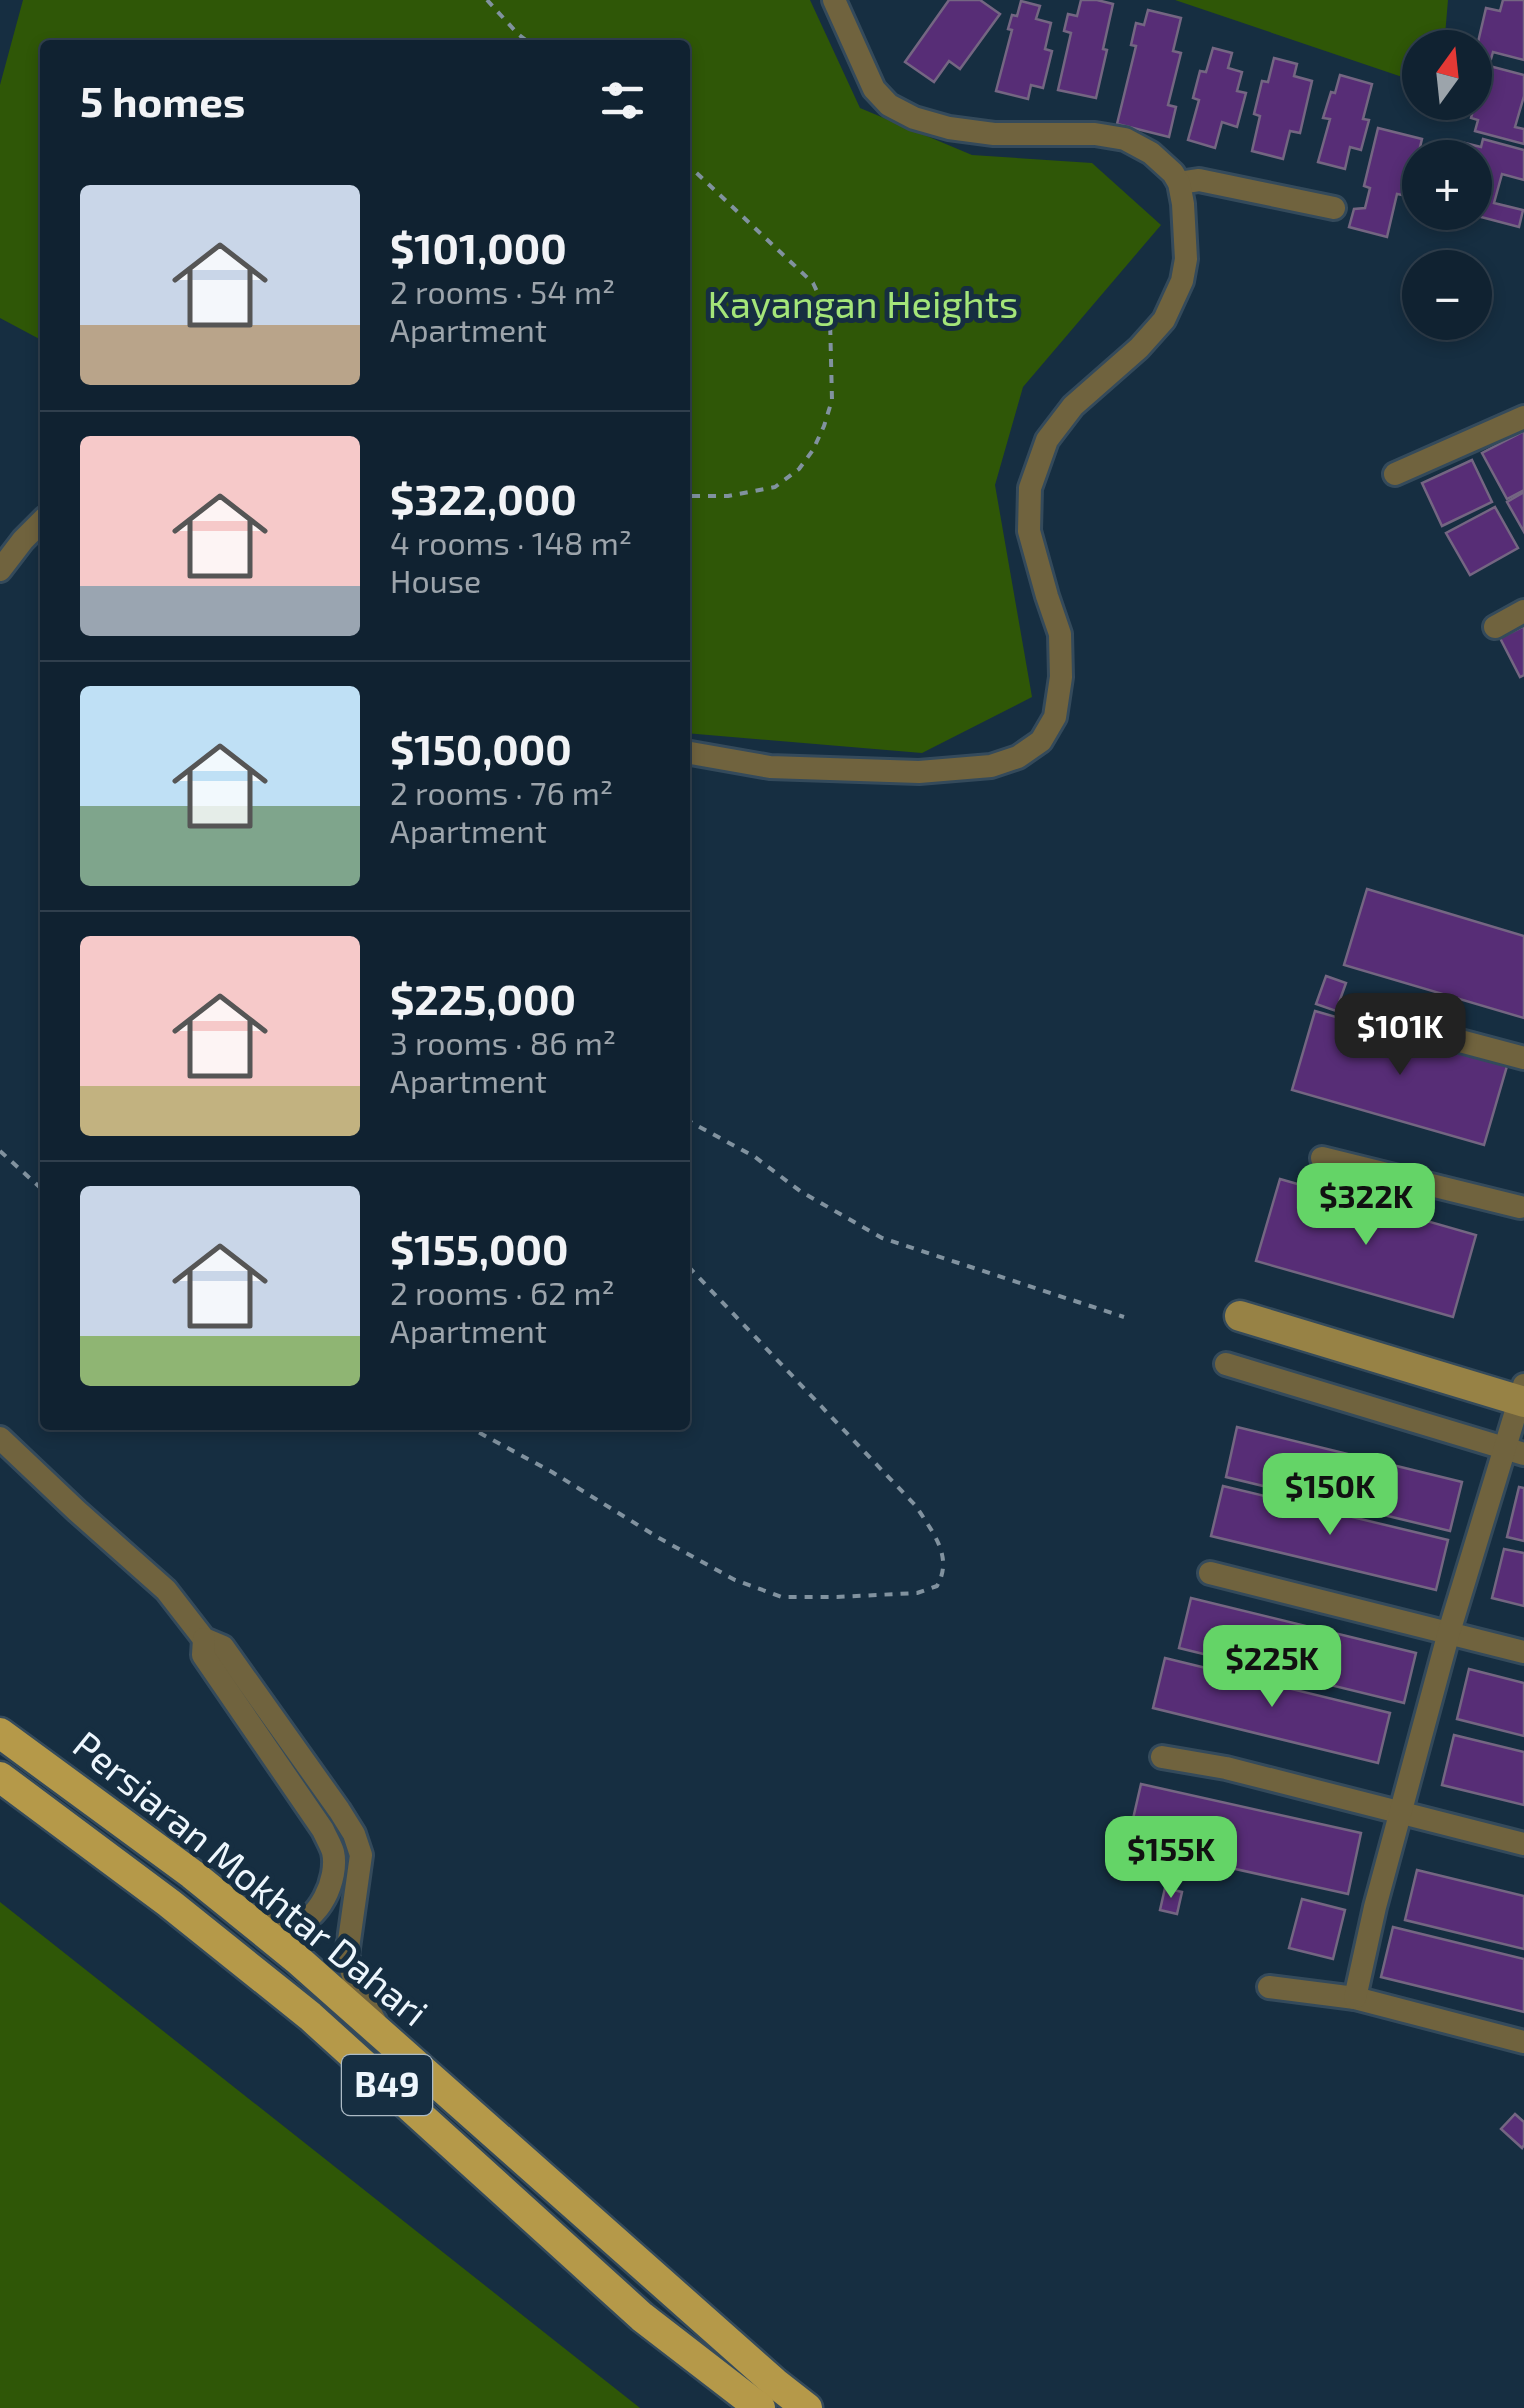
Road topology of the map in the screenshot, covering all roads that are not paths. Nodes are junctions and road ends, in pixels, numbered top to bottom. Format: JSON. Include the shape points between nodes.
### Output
{"nodes":[{"id":1,"x":834,"y":0,"type":"edge"},
{"id":2,"x":1178,"y":183,"type":"junction"},
{"id":3,"x":1334,"y":208,"type":"dead end"},
{"id":4,"x":1524,"y":417,"type":"edge"},
{"id":5,"x":1396,"y":474,"type":"dead end"},
{"id":6,"x":40,"y":523,"type":"edge"},
{"id":7,"x":0,"y":570,"type":"edge"},
{"id":8,"x":1524,"y":611,"type":"edge"},
{"id":9,"x":1494,"y":628,"type":"dead end"},
{"id":10,"x":690,"y":753,"type":"edge"},
{"id":11,"x":1389,"y":1022,"type":"dead end"},
{"id":12,"x":1524,"y":1058,"type":"edge"},
{"id":13,"x":1322,"y":1158,"type":"dead end"},
{"id":14,"x":1523,"y":1203,"type":"edge"},
{"id":15,"x":1240,"y":1316,"type":"dead end"},
{"id":16,"x":1226,"y":1364,"type":"dead end"},
{"id":17,"x":1523,"y":1396,"type":"edge"},
{"id":18,"x":0,"y":1438,"type":"edge"},
{"id":19,"x":1514,"y":1451,"type":"edge"},
{"id":20,"x":1210,"y":1573,"type":"dead end"},
{"id":21,"x":1449,"y":1632,"type":"junction"},
{"id":22,"x":204,"y":1639,"type":"junction"},
{"id":23,"x":1524,"y":1652,"type":"edge"},
{"id":24,"x":0,"y":1732,"type":"edge"},
{"id":25,"x":1162,"y":1758,"type":"dead end"},
{"id":26,"x":0,"y":1777,"type":"edge"},
{"id":27,"x":1400,"y":1813,"type":"junction"},
{"id":28,"x":1524,"y":1844,"type":"edge"},
{"id":29,"x":235,"y":1910,"type":"junction"},
{"id":30,"x":1270,"y":1987,"type":"dead end"},
{"id":31,"x":1354,"y":1998,"type":"junction"},
{"id":32,"x":382,"y":2036,"type":"junction"},
{"id":33,"x":1524,"y":2042,"type":"edge"},
{"id":34,"x":760,"y":2408,"type":"edge"},
{"id":35,"x":807,"y":2408,"type":"edge"}],
"edges":[{"from":1,"to":2,"type":"street","via":[[874,89],[889,105],[950,128],[1125,139],[1151,152]]},
{"from":2,"to":3,"type":"street","via":[[1199,180]]},
{"from":2,"to":10,"type":"street","via":[[1186,260],[1164,320],[1073,406],[1047,440],[1030,488],[1029,531],[1060,634],[1062,677],[1041,741],[991,766],[919,772],[770,767]]},
{"from":4,"to":5,"type":"street"},
{"from":6,"to":7,"type":"street"},
{"from":8,"to":9,"type":"street"},
{"from":11,"to":12,"type":"street"},
{"from":13,"to":14,"type":"street"},
{"from":15,"to":17,"type":"street"},
{"from":16,"to":19,"type":"street"},
{"from":17,"to":19,"type":"street"},
{"from":18,"to":22,"type":"street","via":[[166,1590]]},
{"from":19,"to":21,"type":"street"},
{"from":20,"to":21,"type":"street"},
{"from":21,"to":23,"type":"street"},
{"from":21,"to":27,"type":"street"},
{"from":22,"to":29,"type":"street","via":[[203,1655],[334,1854],[330,1883],[310,1918],[292,1926],[270,1924]]},
{"from":22,"to":32,"type":"street","via":[[223,1646],[354,1834],[360,1855],[347,1956]]},
{"from":24,"to":29,"type":"main road","name":"Persiaran Mokhtar Dahari","number":"B49"},
{"from":25,"to":27,"type":"street"},
{"from":26,"to":34,"type":"main road","name":"Persiaran Mokhtar Dahari","number":"B49","via":[[296,2005],[642,2317]]},
{"from":27,"to":28,"type":"street"},
{"from":27,"to":31,"type":"street"},
{"from":29,"to":32,"type":"main road","name":"Persiaran Mokhtar Dahari","number":"B49"},
{"from":30,"to":31,"type":"street"},
{"from":31,"to":33,"type":"street"},
{"from":32,"to":35,"type":"main road","name":"Persiaran Mokhtar Dahari","number":"B49"}]}
